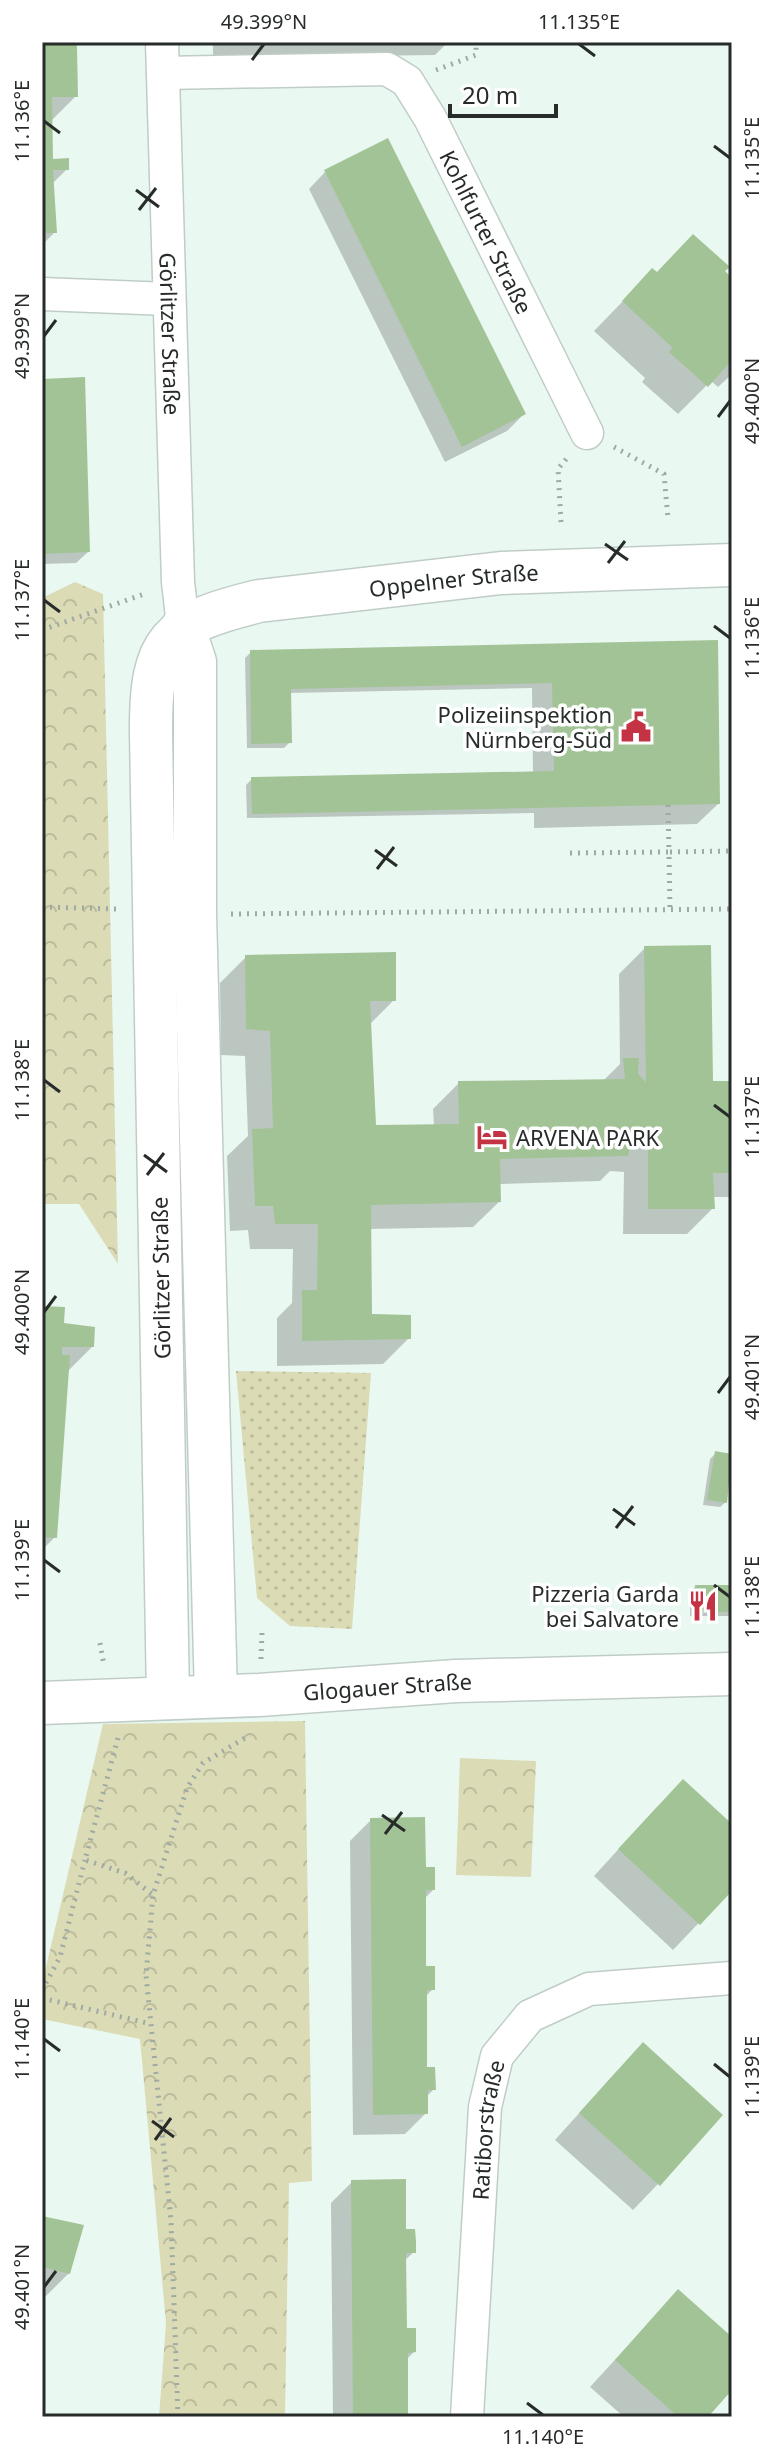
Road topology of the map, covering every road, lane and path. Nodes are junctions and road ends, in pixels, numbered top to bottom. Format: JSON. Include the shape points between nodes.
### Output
{"nodes":[{"id":1,"x":476,"y":42,"type":"edge"},
{"id":2,"x":163,"y":57,"type":"edge"},
{"id":3,"x":407,"y":81,"type":"junction"},
{"id":4,"x":42,"y":294,"type":"edge"},
{"id":5,"x":168,"y":299,"type":"junction"},
{"id":6,"x":587,"y":433,"type":"joint"},
{"id":7,"x":560,"y":496,"type":"dead end"},
{"id":8,"x":668,"y":519,"type":"dead end"},
{"id":9,"x":561,"y":522,"type":"dead end"},
{"id":10,"x":732,"y":565,"type":"edge"},
{"id":11,"x":178,"y":582,"type":"junction"},
{"id":12,"x":183,"y":626,"type":"junction"},
{"id":13,"x":42,"y":630,"type":"edge"},
{"id":14,"x":668,"y":805,"type":"dead end"},
{"id":15,"x":732,"y":851,"type":"edge"},
{"id":16,"x":669,"y":852,"type":"junction"},
{"id":17,"x":570,"y":853,"type":"dead end"},
{"id":18,"x":732,"y":909,"type":"edge"},
{"id":19,"x":670,"y":910,"type":"junction"},
{"id":20,"x":195,"y":914,"type":"junction"},
{"id":21,"x":262,"y":1632,"type":"dead end"},
{"id":22,"x":100,"y":1643,"type":"dead end"},
{"id":23,"x":732,"y":1674,"type":"edge"},
{"id":24,"x":259,"y":1695,"type":"junction"},
{"id":25,"x":216,"y":1696,"type":"junction"},
{"id":26,"x":168,"y":1698,"type":"junction"},
{"id":27,"x":42,"y":1703,"type":"edge"},
{"id":28,"x":110,"y":1703,"type":"junction"},
{"id":29,"x":85,"y":1860,"type":"junction"},
{"id":30,"x":153,"y":1895,"type":"junction"},
{"id":31,"x":732,"y":1978,"type":"edge"},
{"id":32,"x":42,"y":1990,"type":"edge"},
{"id":33,"x":42,"y":1998,"type":"edge"},
{"id":34,"x":151,"y":2024,"type":"junction"},
{"id":35,"x":178,"y":2417,"type":"edge"},
{"id":36,"x":467,"y":2417,"type":"edge"}],
"edges":[{"from":1,"to":3,"type":"path","via":[[476,55]]},
{"from":2,"to":3,"type":"street","via":[[387,69]]},
{"from":2,"to":5,"type":"street","name":"Görlitzer Straße"},
{"from":3,"to":6,"type":"street","name":"Kohlfurter Straße"},
{"from":4,"to":5,"type":"street"},
{"from":5,"to":11,"type":"street","name":"Görlitzer Straße"},
{"from":6,"to":8,"type":"path","via":[[664,474]]},
{"from":7,"to":9,"type":"path"},
{"from":10,"to":12,"type":"street","name":"Oppelner Straße","via":[[443,578],[259,601]]},
{"from":11,"to":12,"type":"street","name":"Görlitzer Straße"},
{"from":11,"to":13,"type":"path"},
{"from":12,"to":20,"type":"street","name":"Görlitzer Straße","via":[[195,662]]},
{"from":12,"to":26,"type":"street","name":"Görlitzer Straße","via":[[160,655],[151,703]]},
{"from":14,"to":16,"type":"path"},
{"from":15,"to":16,"type":"path"},
{"from":16,"to":17,"type":"path"},
{"from":16,"to":19,"type":"path"},
{"from":18,"to":19,"type":"path"},
{"from":19,"to":20,"type":"path"},
{"from":20,"to":25,"type":"street","name":"Görlitzer Straße"},
{"from":21,"to":24,"type":"path"},
{"from":22,"to":28,"type":"path"},
{"from":23,"to":24,"type":"street","name":"Glogauer Straße","via":[[456,1681]]},
{"from":24,"to":25,"type":"street","name":"Glogauer Straße"},
{"from":24,"to":30,"type":"path","via":[[251,1735],[203,1763],[187,1788]]},
{"from":25,"to":26,"type":"street","name":"Glogauer Straße"},
{"from":26,"to":28,"type":"street","name":"Glogauer Straße"},
{"from":27,"to":28,"type":"street","name":"Glogauer Straße"},
{"from":28,"to":29,"type":"path","via":[[118,1741]]},
{"from":29,"to":30,"type":"path","via":[[125,1873]]},
{"from":29,"to":32,"type":"path","via":[[60,1957]]},
{"from":30,"to":34,"type":"path","via":[[146,1975]]},
{"from":31,"to":36,"type":"street","name":"Ratiborstraße","via":[[589,1989],[530,2016],[497,2056],[485,2107]]},
{"from":33,"to":34,"type":"path"},
{"from":34,"to":35,"type":"path","via":[[171,2221]]}]}
